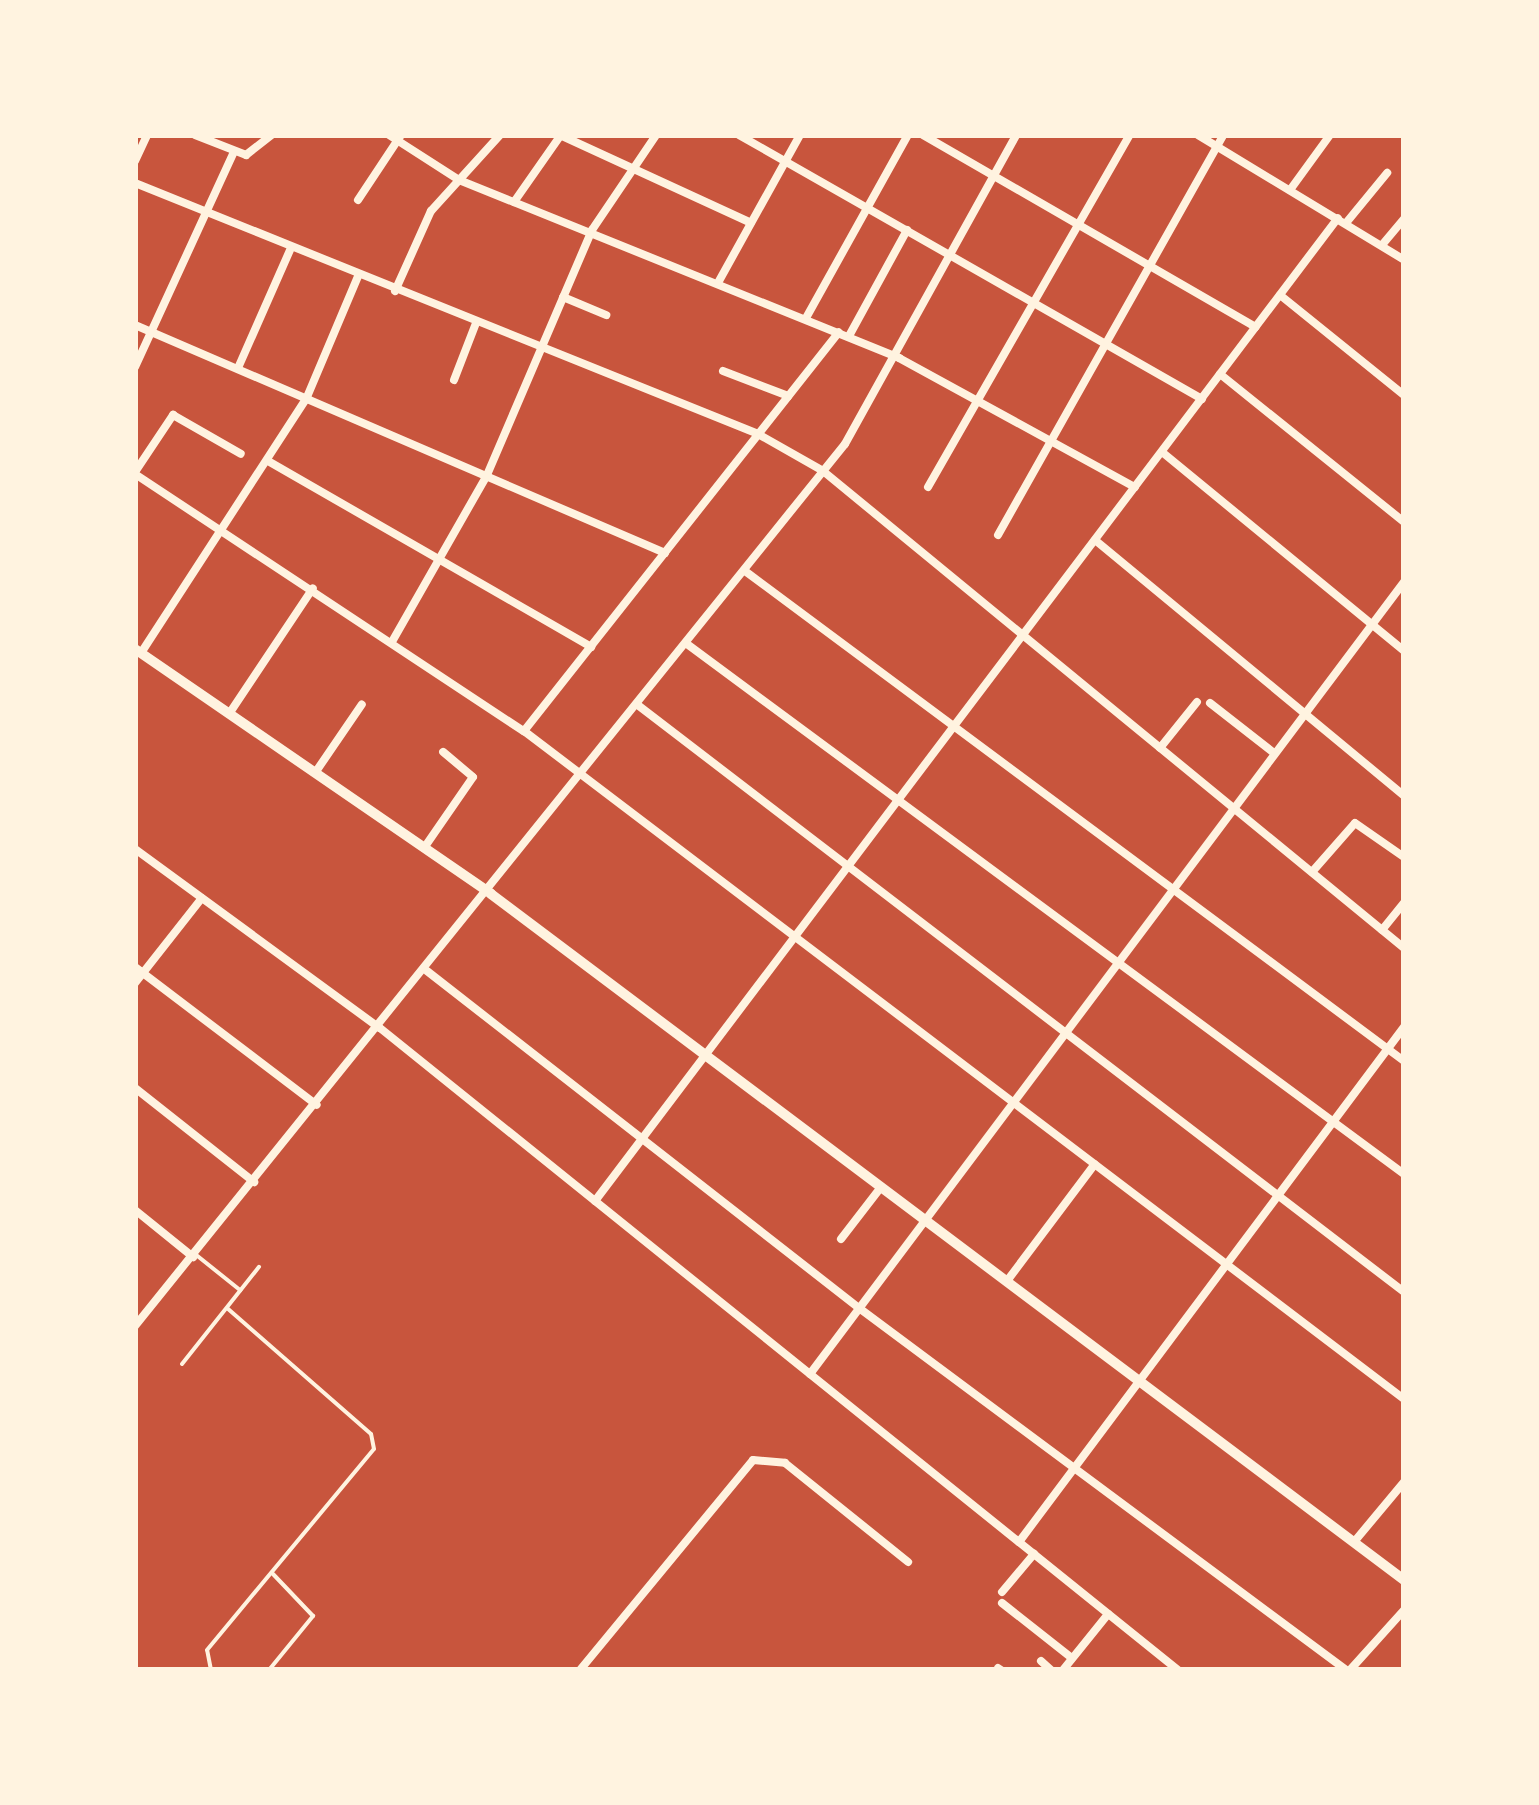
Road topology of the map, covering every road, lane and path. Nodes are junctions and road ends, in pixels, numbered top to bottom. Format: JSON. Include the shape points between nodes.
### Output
{"nodes":[{"id":1,"x":147,"y":135,"type":"edge"},
{"id":2,"x":196,"y":135,"type":"edge"},
{"id":3,"x":272,"y":135,"type":"edge"},
{"id":4,"x":500,"y":135,"type":"edge"},
{"id":5,"x":560,"y":135,"type":"edge"},
{"id":6,"x":656,"y":135,"type":"edge"},
{"id":7,"x":739,"y":135,"type":"edge"},
{"id":8,"x":800,"y":135,"type":"edge"},
{"id":9,"x":908,"y":135,"type":"edge"},
{"id":10,"x":922,"y":135,"type":"edge"},
{"id":11,"x":1016,"y":135,"type":"edge"},
{"id":12,"x":1130,"y":135,"type":"edge"},
{"id":13,"x":1198,"y":135,"type":"edge"},
{"id":14,"x":1223,"y":135,"type":"edge"},
{"id":15,"x":1330,"y":135,"type":"edge"},
{"id":16,"x":396,"y":137,"type":"edge"},
{"id":17,"x":1217,"y":146,"type":"junction"},
{"id":18,"x":234,"y":152,"type":"junction"},
{"id":19,"x":135,"y":161,"type":"edge"},
{"id":20,"x":786,"y":161,"type":"junction"},
{"id":21,"x":632,"y":168,"type":"junction"},
{"id":22,"x":1387,"y":173,"type":"dead end"},
{"id":23,"x":995,"y":177,"type":"junction"},
{"id":24,"x":459,"y":180,"type":"junction"},
{"id":25,"x":135,"y":184,"type":"edge"},
{"id":26,"x":1290,"y":190,"type":"junction"},
{"id":27,"x":358,"y":200,"type":"dead end"},
{"id":28,"x":514,"y":202,"type":"junction"},
{"id":29,"x":867,"y":208,"type":"junction"},
{"id":30,"x":208,"y":213,"type":"junction"},
{"id":31,"x":1404,"y":219,"type":"edge"},
{"id":32,"x":1342,"y":220,"type":"junction"},
{"id":33,"x":751,"y":222,"type":"junction"},
{"id":34,"x":1076,"y":224,"type":"junction"},
{"id":35,"x":592,"y":230,"type":"junction"},
{"id":36,"x":907,"y":230,"type":"junction"},
{"id":37,"x":1382,"y":245,"type":"junction"},
{"id":38,"x":291,"y":248,"type":"junction"},
{"id":39,"x":952,"y":256,"type":"junction"},
{"id":40,"x":1404,"y":260,"type":"edge"},
{"id":41,"x":1149,"y":266,"type":"junction"},
{"id":42,"x":358,"y":276,"type":"junction"},
{"id":43,"x":719,"y":281,"type":"junction"},
{"id":44,"x":394,"y":291,"type":"junction"},
{"id":45,"x":1280,"y":294,"type":"junction"},
{"id":46,"x":562,"y":297,"type":"junction"},
{"id":47,"x":1032,"y":302,"type":"junction"},
{"id":48,"x":606,"y":315,"type":"dead end"},
{"id":49,"x":806,"y":318,"type":"junction"},
{"id":50,"x":476,"y":323,"type":"junction"},
{"id":51,"x":135,"y":325,"type":"edge"},
{"id":52,"x":1256,"y":327,"type":"junction"},
{"id":53,"x":838,"y":332,"type":"junction"},
{"id":54,"x":156,"y":334,"type":"junction"},
{"id":55,"x":849,"y":336,"type":"junction"},
{"id":56,"x":1106,"y":344,"type":"junction"},
{"id":57,"x":542,"y":348,"type":"junction"},
{"id":58,"x":899,"y":358,"type":"junction"},
{"id":59,"x":135,"y":367,"type":"edge"},
{"id":60,"x":238,"y":368,"type":"junction"},
{"id":61,"x":722,"y":370,"type":"dead end"},
{"id":62,"x":1220,"y":374,"type":"junction"},
{"id":63,"x":454,"y":380,"type":"dead end"},
{"id":64,"x":1404,"y":395,"type":"edge"},
{"id":65,"x":307,"y":396,"type":"junction"},
{"id":66,"x":788,"y":396,"type":"junction"},
{"id":67,"x":1202,"y":399,"type":"junction"},
{"id":68,"x":976,"y":400,"type":"junction"},
{"id":69,"x":758,"y":434,"type":"junction"},
{"id":70,"x":1051,"y":441,"type":"junction"},
{"id":71,"x":1162,"y":452,"type":"junction"},
{"id":72,"x":241,"y":454,"type":"dead end"},
{"id":73,"x":268,"y":460,"type":"junction"},
{"id":74,"x":824,"y":470,"type":"junction"},
{"id":75,"x":135,"y":473,"type":"edge"},
{"id":76,"x":486,"y":475,"type":"junction"},
{"id":77,"x":928,"y":487,"type":"dead end"},
{"id":78,"x":1135,"y":487,"type":"junction"},
{"id":79,"x":1404,"y":522,"type":"edge"},
{"id":80,"x":223,"y":530,"type":"junction"},
{"id":81,"x":998,"y":535,"type":"dead end"},
{"id":82,"x":1095,"y":540,"type":"junction"},
{"id":83,"x":664,"y":553,"type":"junction"},
{"id":84,"x":443,"y":562,"type":"junction"},
{"id":85,"x":744,"y":571,"type":"junction"},
{"id":86,"x":1404,"y":582,"type":"edge"},
{"id":87,"x":313,"y":588,"type":"junction"},
{"id":88,"x":1372,"y":624,"type":"junction"},
{"id":89,"x":1022,"y":636,"type":"junction"},
{"id":90,"x":393,"y":640,"type":"junction"},
{"id":91,"x":687,"y":644,"type":"junction"},
{"id":92,"x":591,"y":647,"type":"junction"},
{"id":93,"x":138,"y":651,"type":"edge"},
{"id":94,"x":1404,"y":651,"type":"edge"},
{"id":95,"x":1198,"y":702,"type":"dead end"},
{"id":96,"x":1210,"y":703,"type":"dead end"},
{"id":97,"x":362,"y":704,"type":"dead end"},
{"id":98,"x":639,"y":706,"type":"junction"},
{"id":99,"x":1304,"y":713,"type":"junction"},
{"id":100,"x":229,"y":714,"type":"junction"},
{"id":101,"x":956,"y":725,"type":"junction"},
{"id":102,"x":524,"y":731,"type":"junction"},
{"id":103,"x":1160,"y":748,"type":"junction"},
{"id":104,"x":442,"y":752,"type":"dead end"},
{"id":105,"x":1274,"y":754,"type":"junction"},
{"id":106,"x":315,"y":773,"type":"junction"},
{"id":107,"x":584,"y":776,"type":"junction"},
{"id":108,"x":1404,"y":796,"type":"edge"},
{"id":109,"x":901,"y":797,"type":"junction"},
{"id":110,"x":1232,"y":808,"type":"junction"},
{"id":111,"x":424,"y":848,"type":"junction"},
{"id":112,"x":135,"y":849,"type":"edge"},
{"id":113,"x":1404,"y":857,"type":"edge"},
{"id":114,"x":850,"y":864,"type":"junction"},
{"id":115,"x":1312,"y":872,"type":"junction"},
{"id":116,"x":1172,"y":889,"type":"junction"},
{"id":117,"x":491,"y":894,"type":"junction"},
{"id":118,"x":202,"y":898,"type":"junction"},
{"id":119,"x":1404,"y":903,"type":"edge"},
{"id":120,"x":1382,"y":930,"type":"junction"},
{"id":121,"x":796,"y":937,"type":"junction"},
{"id":122,"x":1404,"y":948,"type":"edge"},
{"id":123,"x":1120,"y":958,"type":"junction"},
{"id":124,"x":139,"y":970,"type":"edge"},
{"id":125,"x":427,"y":971,"type":"junction"},
{"id":126,"x":135,"y":982,"type":"edge"},
{"id":127,"x":1404,"y":1027,"type":"edge"},
{"id":128,"x":380,"y":1028,"type":"junction"},
{"id":129,"x":1067,"y":1029,"type":"junction"},
{"id":130,"x":1388,"y":1048,"type":"junction"},
{"id":131,"x":706,"y":1056,"type":"junction"},
{"id":132,"x":1404,"y":1061,"type":"edge"},
{"id":133,"x":135,"y":1088,"type":"edge"},
{"id":134,"x":1012,"y":1102,"type":"junction"},
{"id":135,"x":317,"y":1106,"type":"junction"},
{"id":136,"x":1334,"y":1120,"type":"junction"},
{"id":137,"x":644,"y":1137,"type":"junction"},
{"id":138,"x":1095,"y":1164,"type":"junction"},
{"id":139,"x":1404,"y":1174,"type":"edge"},
{"id":140,"x":254,"y":1182,"type":"junction"},
{"id":141,"x":881,"y":1186,"type":"junction"},
{"id":142,"x":1278,"y":1194,"type":"junction"},
{"id":143,"x":596,"y":1201,"type":"junction"},
{"id":144,"x":135,"y":1210,"type":"edge"},
{"id":145,"x":925,"y":1220,"type":"junction"},
{"id":146,"x":841,"y":1239,"type":"dead end"},
{"id":147,"x":194,"y":1255,"type":"junction"},
{"id":148,"x":1225,"y":1262,"type":"junction"},
{"id":149,"x":260,"y":1267,"type":"dead end"},
{"id":150,"x":1007,"y":1281,"type":"junction"},
{"id":151,"x":240,"y":1290,"type":"junction"},
{"id":152,"x":1404,"y":1292,"type":"edge"},
{"id":153,"x":227,"y":1308,"type":"junction"},
{"id":154,"x":858,"y":1308,"type":"junction"},
{"id":155,"x":135,"y":1326,"type":"edge"},
{"id":156,"x":182,"y":1364,"type":"dead end"},
{"id":157,"x":810,"y":1374,"type":"junction"},
{"id":158,"x":1137,"y":1378,"type":"junction"},
{"id":159,"x":1404,"y":1399,"type":"edge"},
{"id":160,"x":1071,"y":1469,"type":"junction"},
{"id":161,"x":1404,"y":1482,"type":"edge"},
{"id":162,"x":1018,"y":1542,"type":"junction"},
{"id":163,"x":1354,"y":1542,"type":"junction"},
{"id":164,"x":1034,"y":1554,"type":"junction"},
{"id":165,"x":908,"y":1562,"type":"dead end"},
{"id":166,"x":272,"y":1573,"type":"junction"},
{"id":167,"x":1404,"y":1580,"type":"edge"},
{"id":168,"x":1002,"y":1592,"type":"dead end"},
{"id":169,"x":1002,"y":1603,"type":"dead end"},
{"id":170,"x":1404,"y":1610,"type":"edge"},
{"id":171,"x":1108,"y":1614,"type":"junction"},
{"id":172,"x":1072,"y":1658,"type":"junction"},
{"id":173,"x":1041,"y":1661,"type":"dead end"},
{"id":174,"x":211,"y":1670,"type":"edge"},
{"id":175,"x":269,"y":1670,"type":"edge"},
{"id":176,"x":580,"y":1670,"type":"edge"},
{"id":177,"x":1051,"y":1670,"type":"edge"},
{"id":178,"x":1063,"y":1670,"type":"edge"},
{"id":179,"x":1178,"y":1670,"type":"edge"},
{"id":180,"x":1348,"y":1670,"type":"edge"}],
"edges":[{"from":1,"to":19,"type":"street"},
{"from":2,"to":18,"type":"street"},
{"from":3,"to":18,"type":"street","via":[[258,152]]},
{"from":4,"to":24,"type":"street"},
{"from":5,"to":21,"type":"street"},
{"from":5,"to":28,"type":"street"},
{"from":6,"to":21,"type":"street"},
{"from":7,"to":20,"type":"street"},
{"from":8,"to":20,"type":"street"},
{"from":9,"to":29,"type":"street"},
{"from":10,"to":23,"type":"street"},
{"from":11,"to":23,"type":"street"},
{"from":12,"to":34,"type":"street"},
{"from":13,"to":17,"type":"street"},
{"from":14,"to":17,"type":"street"},
{"from":15,"to":26,"type":"street"},
{"from":16,"to":24,"type":"street"},
{"from":16,"to":27,"type":"street"},
{"from":17,"to":26,"type":"street"},
{"from":17,"to":41,"type":"street"},
{"from":18,"to":30,"type":"street"},
{"from":20,"to":29,"type":"street"},
{"from":20,"to":33,"type":"street"},
{"from":21,"to":33,"type":"street"},
{"from":21,"to":35,"type":"street"},
{"from":22,"to":32,"type":"street"},
{"from":23,"to":34,"type":"street"},
{"from":23,"to":39,"type":"street"},
{"from":24,"to":28,"type":"street"},
{"from":24,"to":44,"type":"street","via":[[420,229]]},
{"from":25,"to":30,"type":"street"},
{"from":26,"to":32,"type":"street"},
{"from":28,"to":35,"type":"street"},
{"from":29,"to":36,"type":"street"},
{"from":29,"to":49,"type":"street"},
{"from":30,"to":38,"type":"street"},
{"from":30,"to":54,"type":"street"},
{"from":31,"to":37,"type":"street"},
{"from":32,"to":37,"type":"street"},
{"from":32,"to":45,"type":"street"},
{"from":33,"to":43,"type":"street"},
{"from":34,"to":41,"type":"street"},
{"from":34,"to":47,"type":"street"},
{"from":35,"to":43,"type":"street"},
{"from":35,"to":46,"type":"street"},
{"from":36,"to":39,"type":"street"},
{"from":36,"to":55,"type":"street"},
{"from":37,"to":40,"type":"street"},
{"from":38,"to":42,"type":"street"},
{"from":38,"to":60,"type":"street"},
{"from":39,"to":47,"type":"street"},
{"from":39,"to":58,"type":"street"},
{"from":41,"to":52,"type":"street"},
{"from":41,"to":56,"type":"street"},
{"from":42,"to":44,"type":"street"},
{"from":42,"to":65,"type":"street"},
{"from":43,"to":49,"type":"street"},
{"from":44,"to":50,"type":"street"},
{"from":45,"to":52,"type":"street"},
{"from":45,"to":64,"type":"street"},
{"from":46,"to":48,"type":"street"},
{"from":46,"to":57,"type":"street"},
{"from":47,"to":56,"type":"street"},
{"from":47,"to":68,"type":"street"},
{"from":49,"to":53,"type":"street"},
{"from":50,"to":57,"type":"street"},
{"from":50,"to":63,"type":"street"},
{"from":51,"to":54,"type":"street"},
{"from":52,"to":62,"type":"street"},
{"from":53,"to":55,"type":"street"},
{"from":53,"to":66,"type":"street"},
{"from":54,"to":59,"type":"street"},
{"from":54,"to":60,"type":"street"},
{"from":55,"to":58,"type":"street"},
{"from":56,"to":67,"type":"street"},
{"from":56,"to":70,"type":"street"},
{"from":57,"to":69,"type":"street"},
{"from":57,"to":76,"type":"street"},
{"from":58,"to":68,"type":"street"},
{"from":58,"to":74,"type":"street"},
{"from":60,"to":65,"type":"street"},
{"from":61,"to":66,"type":"street"},
{"from":62,"to":67,"type":"street"},
{"from":62,"to":79,"type":"street"},
{"from":65,"to":73,"type":"street"},
{"from":65,"to":76,"type":"street"},
{"from":66,"to":69,"type":"street"},
{"from":67,"to":71,"type":"street"},
{"from":68,"to":70,"type":"street"},
{"from":68,"to":77,"type":"street"},
{"from":69,"to":74,"type":"street"},
{"from":69,"to":83,"type":"street"},
{"from":70,"to":78,"type":"street"},
{"from":70,"to":81,"type":"street"},
{"from":71,"to":78,"type":"street"},
{"from":71,"to":88,"type":"street"},
{"from":72,"to":75,"type":"street","via":[[173,415]]},
{"from":73,"to":80,"type":"street"},
{"from":73,"to":84,"type":"street"},
{"from":74,"to":85,"type":"street"},
{"from":74,"to":89,"type":"street"},
{"from":75,"to":80,"type":"street"},
{"from":76,"to":83,"type":"street"},
{"from":76,"to":84,"type":"street"},
{"from":78,"to":82,"type":"street"},
{"from":80,"to":87,"type":"street"},
{"from":80,"to":93,"type":"street"},
{"from":82,"to":89,"type":"street"},
{"from":82,"to":99,"type":"street"},
{"from":83,"to":92,"type":"street"},
{"from":84,"to":90,"type":"street"},
{"from":84,"to":92,"type":"street"},
{"from":85,"to":91,"type":"street"},
{"from":85,"to":101,"type":"street"},
{"from":86,"to":88,"type":"street"},
{"from":87,"to":90,"type":"street"},
{"from":87,"to":100,"type":"street"},
{"from":88,"to":94,"type":"street"},
{"from":88,"to":99,"type":"street"},
{"from":89,"to":101,"type":"street"},
{"from":89,"to":103,"type":"street"},
{"from":90,"to":102,"type":"street"},
{"from":91,"to":98,"type":"street"},
{"from":91,"to":109,"type":"street"},
{"from":92,"to":102,"type":"street"},
{"from":93,"to":100,"type":"street"},
{"from":95,"to":103,"type":"street"},
{"from":96,"to":105,"type":"street"},
{"from":97,"to":106,"type":"street"},
{"from":98,"to":107,"type":"street"},
{"from":98,"to":114,"type":"street"},
{"from":99,"to":105,"type":"street"},
{"from":99,"to":108,"type":"street"},
{"from":100,"to":106,"type":"street"},
{"from":101,"to":109,"type":"street"},
{"from":101,"to":116,"type":"street"},
{"from":102,"to":107,"type":"street"},
{"from":103,"to":110,"type":"street"},
{"from":104,"to":111,"type":"street","via":[[472,777]]},
{"from":105,"to":110,"type":"street"},
{"from":106,"to":111,"type":"street"},
{"from":107,"to":117,"type":"street"},
{"from":107,"to":121,"type":"street"},
{"from":109,"to":114,"type":"street"},
{"from":109,"to":123,"type":"street"},
{"from":110,"to":115,"type":"street"},
{"from":110,"to":116,"type":"street"},
{"from":111,"to":117,"type":"street"},
{"from":112,"to":118,"type":"street"},
{"from":113,"to":115,"type":"street","via":[[1355,823]]},
{"from":114,"to":121,"type":"street"},
{"from":114,"to":129,"type":"street"},
{"from":115,"to":120,"type":"street"},
{"from":116,"to":123,"type":"street"},
{"from":116,"to":130,"type":"street"},
{"from":117,"to":125,"type":"street"},
{"from":117,"to":131,"type":"street"},
{"from":118,"to":124,"type":"street"},
{"from":118,"to":128,"type":"street"},
{"from":119,"to":120,"type":"street"},
{"from":120,"to":122,"type":"street"},
{"from":121,"to":131,"type":"street"},
{"from":121,"to":134,"type":"street"},
{"from":123,"to":129,"type":"street"},
{"from":123,"to":136,"type":"street"},
{"from":124,"to":126,"type":"street"},
{"from":124,"to":135,"type":"street"},
{"from":125,"to":128,"type":"street"},
{"from":125,"to":137,"type":"street"},
{"from":127,"to":130,"type":"street"},
{"from":128,"to":135,"type":"street"},
{"from":128,"to":143,"type":"street"},
{"from":129,"to":134,"type":"street"},
{"from":129,"to":142,"type":"street"},
{"from":130,"to":132,"type":"street"},
{"from":130,"to":136,"type":"street"},
{"from":131,"to":137,"type":"street"},
{"from":131,"to":141,"type":"street"},
{"from":133,"to":140,"type":"street"},
{"from":134,"to":138,"type":"street"},
{"from":134,"to":145,"type":"street"},
{"from":135,"to":140,"type":"street"},
{"from":136,"to":139,"type":"street"},
{"from":136,"to":142,"type":"street"},
{"from":137,"to":143,"type":"street"},
{"from":137,"to":154,"type":"street"},
{"from":138,"to":148,"type":"street"},
{"from":138,"to":150,"type":"street"},
{"from":140,"to":147,"type":"street"},
{"from":141,"to":145,"type":"street"},
{"from":141,"to":146,"type":"street"},
{"from":142,"to":148,"type":"street"},
{"from":142,"to":152,"type":"street"},
{"from":143,"to":157,"type":"street"},
{"from":144,"to":147,"type":"street"},
{"from":145,"to":150,"type":"street"},
{"from":145,"to":154,"type":"street"},
{"from":147,"to":151,"type":"lane"},
{"from":147,"to":155,"type":"street"},
{"from":148,"to":158,"type":"street"},
{"from":148,"to":159,"type":"street"},
{"from":149,"to":151,"type":"lane"},
{"from":150,"to":158,"type":"street"},
{"from":151,"to":153,"type":"lane"},
{"from":153,"to":156,"type":"lane"},
{"from":153,"to":166,"type":"lane","via":[[374,1442]]},
{"from":154,"to":157,"type":"street"},
{"from":154,"to":160,"type":"street"},
{"from":157,"to":162,"type":"street"},
{"from":158,"to":160,"type":"street"},
{"from":158,"to":163,"type":"street"},
{"from":160,"to":162,"type":"street"},
{"from":160,"to":180,"type":"street"},
{"from":161,"to":163,"type":"street"},
{"from":162,"to":164,"type":"street"},
{"from":163,"to":167,"type":"street"},
{"from":164,"to":168,"type":"street"},
{"from":164,"to":171,"type":"street"},
{"from":165,"to":176,"type":"street","via":[[786,1463],[754,1460]]},
{"from":166,"to":174,"type":"lane","via":[[207,1650]]},
{"from":166,"to":175,"type":"lane","via":[[314,1616]]},
{"from":169,"to":172,"type":"street"},
{"from":170,"to":180,"type":"street"},
{"from":171,"to":172,"type":"street"},
{"from":171,"to":179,"type":"street"},
{"from":172,"to":178,"type":"street"},
{"from":173,"to":177,"type":"street"}]}
